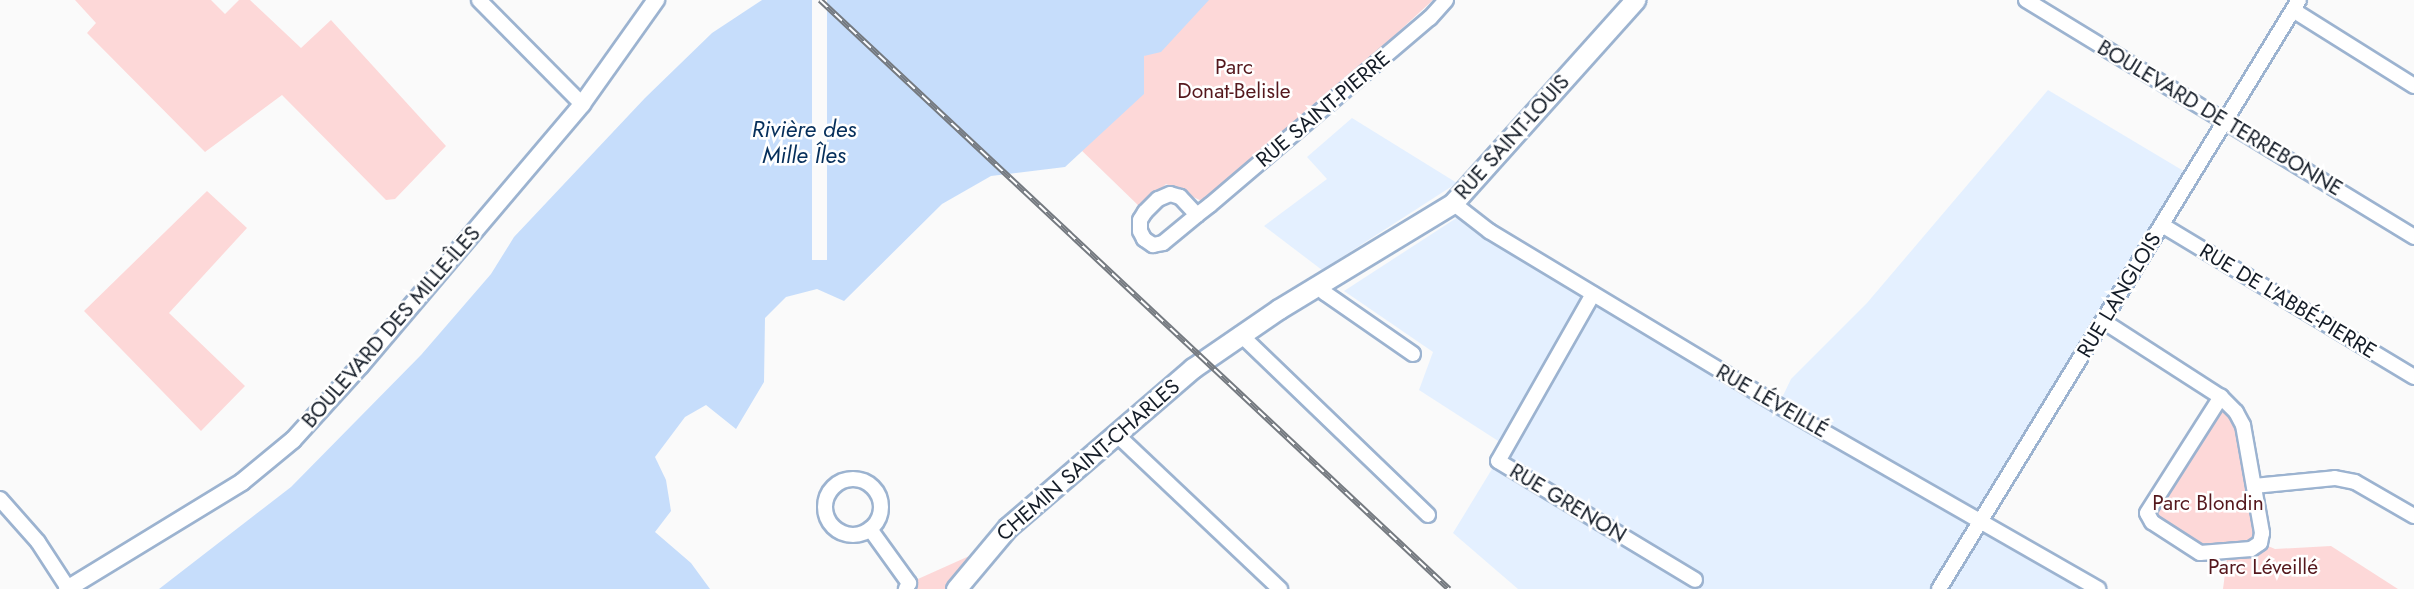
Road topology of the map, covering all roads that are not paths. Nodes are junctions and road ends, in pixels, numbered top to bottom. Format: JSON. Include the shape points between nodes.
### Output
{"nodes":[{"id":1,"x":479,"y":0,"type":"edge"},
{"id":2,"x":656,"y":0,"type":"edge"},
{"id":3,"x":1446,"y":0,"type":"edge"},
{"id":4,"x":1635,"y":0,"type":"edge"},
{"id":5,"x":2026,"y":0,"type":"edge"},
{"id":6,"x":2296,"y":5,"type":"edge"},
{"id":7,"x":2414,"y":86,"type":"edge"},
{"id":8,"x":582,"y":104,"type":"junction"},
{"id":9,"x":2225,"y":121,"type":"junction"},
{"id":10,"x":1453,"y":202,"type":"junction"},
{"id":11,"x":1197,"y":215,"type":"dead end"},
{"id":12,"x":2162,"y":225,"type":"junction"},
{"id":13,"x":2414,"y":237,"type":"edge"},
{"id":14,"x":1319,"y":285,"type":"junction"},
{"id":15,"x":1593,"y":294,"type":"junction"},
{"id":16,"x":2103,"y":321,"type":"junction"},
{"id":17,"x":1235,"y":338,"type":"junction"},
{"id":18,"x":1413,"y":354,"type":"dead end"},
{"id":19,"x":2414,"y":377,"type":"edge"},
{"id":20,"x":2221,"y":397,"type":"junction"},
{"id":21,"x":1116,"y":434,"type":"junction"},
{"id":22,"x":2254,"y":486,"type":"junction"},
{"id":23,"x":0,"y":499,"type":"edge"},
{"id":24,"x":1428,"y":515,"type":"dead end"},
{"id":25,"x":2414,"y":516,"type":"edge"},
{"id":26,"x":1982,"y":520,"type":"junction"},
{"id":27,"x":870,"y":529,"type":"dead end"},
{"id":28,"x":1695,"y":580,"type":"dead end"},
{"id":29,"x":908,"y":586,"type":"edge"},
{"id":30,"x":67,"y":589,"type":"edge"},
{"id":31,"x":956,"y":589,"type":"edge"},
{"id":32,"x":1280,"y":589,"type":"edge"},
{"id":33,"x":1939,"y":589,"type":"edge"},
{"id":34,"x":2098,"y":589,"type":"edge"}],
"edges":[{"from":1,"to":8,"type":"street"},
{"from":2,"to":8,"type":"street","name":"BOULEVARD DES MILLE-ÎLES"},
{"from":3,"to":11,"type":"street","name":"RUE SAINT-PIERRE"},
{"from":4,"to":10,"type":"main road","name":"RUE SAINT-LOUIS"},
{"from":5,"to":9,"type":"street","name":"BOULEVARD DE TERREBONNE"},
{"from":6,"to":7,"type":"street"},
{"from":6,"to":9,"type":"street","name":"RUE LANGLOIS"},
{"from":8,"to":30,"type":"street","name":"BOULEVARD DES MILLE-ÎLES","via":[[293,440],[242,482]]},
{"from":9,"to":12,"type":"street","name":"RUE LANGLOIS"},
{"from":9,"to":13,"type":"street","name":"BOULEVARD DE TERREBONNE"},
{"from":10,"to":14,"type":"main road","name":"RUE SAINT-LOUIS"},
{"from":10,"to":15,"type":"street","name":"RUE LÉVEILLÉ","via":[[1489,232]]},
{"from":12,"to":16,"type":"street","name":"RUE LANGLOIS"},
{"from":12,"to":19,"type":"street","name":"RUE DE L'ABBÉ-PIERRE"},
{"from":14,"to":17,"type":"main road","name":"RUE SAINT-LOUIS"},
{"from":14,"to":18,"type":"street"},
{"from":15,"to":26,"type":"street","name":"RUE LÉVEILLÉ"},
{"from":15,"to":28,"type":"street","name":"RUE GRENON","via":[[1498,461]]},
{"from":16,"to":20,"type":"street"},
{"from":16,"to":26,"type":"street","name":"RUE LANGLOIS"},
{"from":17,"to":21,"type":"main road","name":"CHEMIN SAINT-CHARLES"},
{"from":17,"to":24,"type":"street"},
{"from":20,"to":22,"type":"street","via":[[2243,425]]},
{"from":20,"to":22,"type":"street","via":[[2147,513],[2152,522],[2200,552],[2251,549],[2260,543],[2262,533]]},
{"from":21,"to":31,"type":"main road","name":"CHEMIN SAINT-CHARLES","via":[[1008,527]]},
{"from":21,"to":32,"type":"street"},
{"from":22,"to":25,"type":"street","via":[[2335,478],[2355,482]]},
{"from":23,"to":30,"type":"street","via":[[38,542]]},
{"from":26,"to":33,"type":"street","name":"RUE LANGLOIS"},
{"from":26,"to":34,"type":"street","name":"RUE LÉVEILLÉ"},
{"from":27,"to":29,"type":"street"}]}
